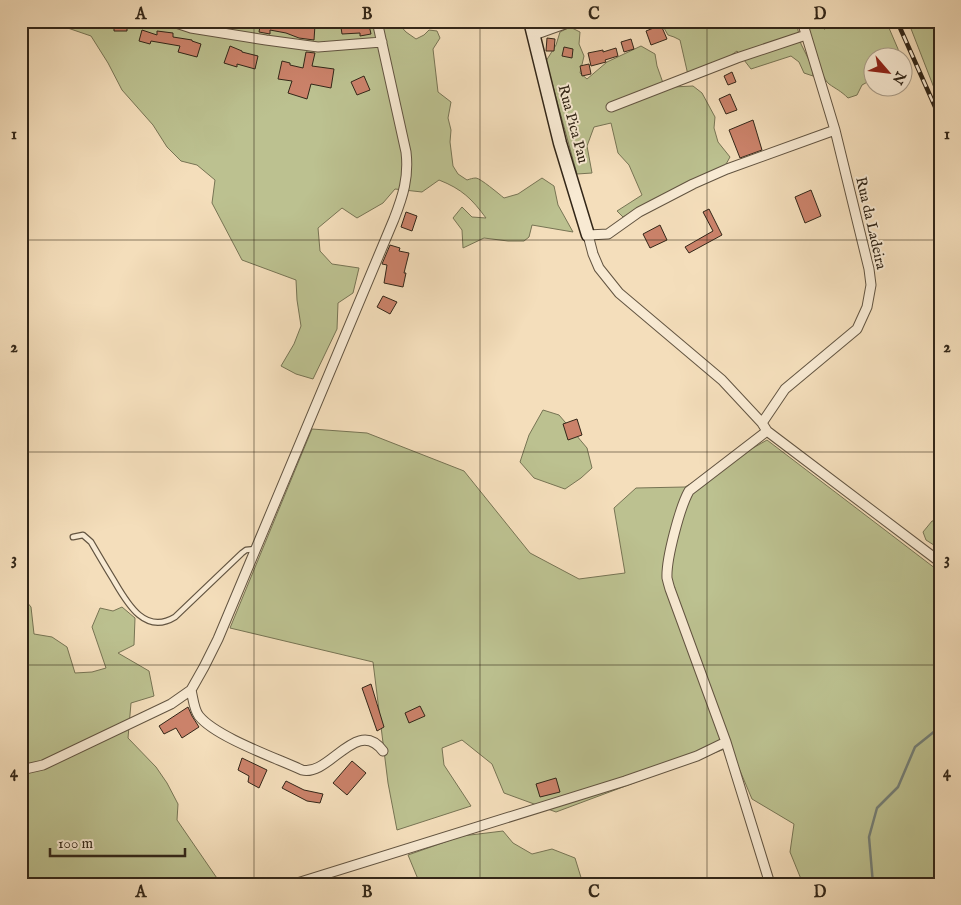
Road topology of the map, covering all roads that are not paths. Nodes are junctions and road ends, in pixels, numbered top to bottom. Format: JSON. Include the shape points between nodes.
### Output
{"nodes":[{"id":1,"x":170,"y":21,"type":"edge"},
{"id":2,"x":377,"y":21,"type":"edge"},
{"id":3,"x":530,"y":21,"type":"edge"},
{"id":4,"x":574,"y":21,"type":"edge"},
{"id":5,"x":802,"y":21,"type":"edge"},
{"id":6,"x":534,"y":35,"type":"junction"},
{"id":7,"x":806,"y":35,"type":"junction"},
{"id":8,"x":382,"y":42,"type":"junction"},
{"id":9,"x":611,"y":107,"type":"dead end"},
{"id":10,"x":835,"y":130,"type":"junction"},
{"id":11,"x":588,"y":235,"type":"junction"},
{"id":12,"x":764,"y":427,"type":"junction"},
{"id":13,"x":73,"y":537,"type":"dead end"},
{"id":14,"x":256,"y":549,"type":"junction"},
{"id":15,"x":940,"y":562,"type":"edge"},
{"id":16,"x":191,"y":690,"type":"junction"},
{"id":17,"x":726,"y":742,"type":"junction"},
{"id":18,"x":383,"y":751,"type":"dead end"},
{"id":19,"x":21,"y":770,"type":"edge"},
{"id":20,"x":294,"y":884,"type":"edge"},
{"id":21,"x":770,"y":884,"type":"edge"}],
"edges":[{"from":1,"to":8,"type":"street","via":[[200,29],[318,47]]},
{"from":2,"to":8,"type":"street"},
{"from":3,"to":6,"type":"street","name":"Rua Pica Pau"},
{"from":4,"to":6,"type":"street"},
{"from":5,"to":7,"type":"street","name":"Rua da Ladeira"},
{"from":6,"to":11,"type":"street","name":"Rua Pica Pau","via":[[560,142]]},
{"from":7,"to":9,"type":"street"},
{"from":7,"to":10,"type":"street","name":"Rua da Ladeira"},
{"from":8,"to":14,"type":"street","via":[[406,152],[406,186]]},
{"from":10,"to":11,"type":"street","via":[[693,184],[639,212],[608,234]]},
{"from":10,"to":12,"type":"street","name":"Rua da Ladeira","via":[[870,269],[867,307],[857,328],[785,389]]},
{"from":11,"to":12,"type":"street","via":[[599,268],[619,293],[722,380]]},
{"from":12,"to":15,"type":"street"},
{"from":12,"to":17,"type":"street","name":"Rua da Ladeira","via":[[690,490],[684,500],[667,578]]},
{"from":13,"to":14,"type":"lane","via":[[83,535],[91,542],[126,603],[140,616],[155,622],[176,617],[242,553]]},
{"from":14,"to":16,"type":"street","via":[[218,639]]},
{"from":16,"to":18,"type":"street","via":[[197,714],[208,724],[222,734],[302,770],[315,768],[366,739],[372,740]]},
{"from":16,"to":19,"type":"street","via":[[172,704],[43,765]]},
{"from":17,"to":20,"type":"street","via":[[697,756],[625,781]]},
{"from":17,"to":21,"type":"street","name":"Rua da Ladeira"}]}
